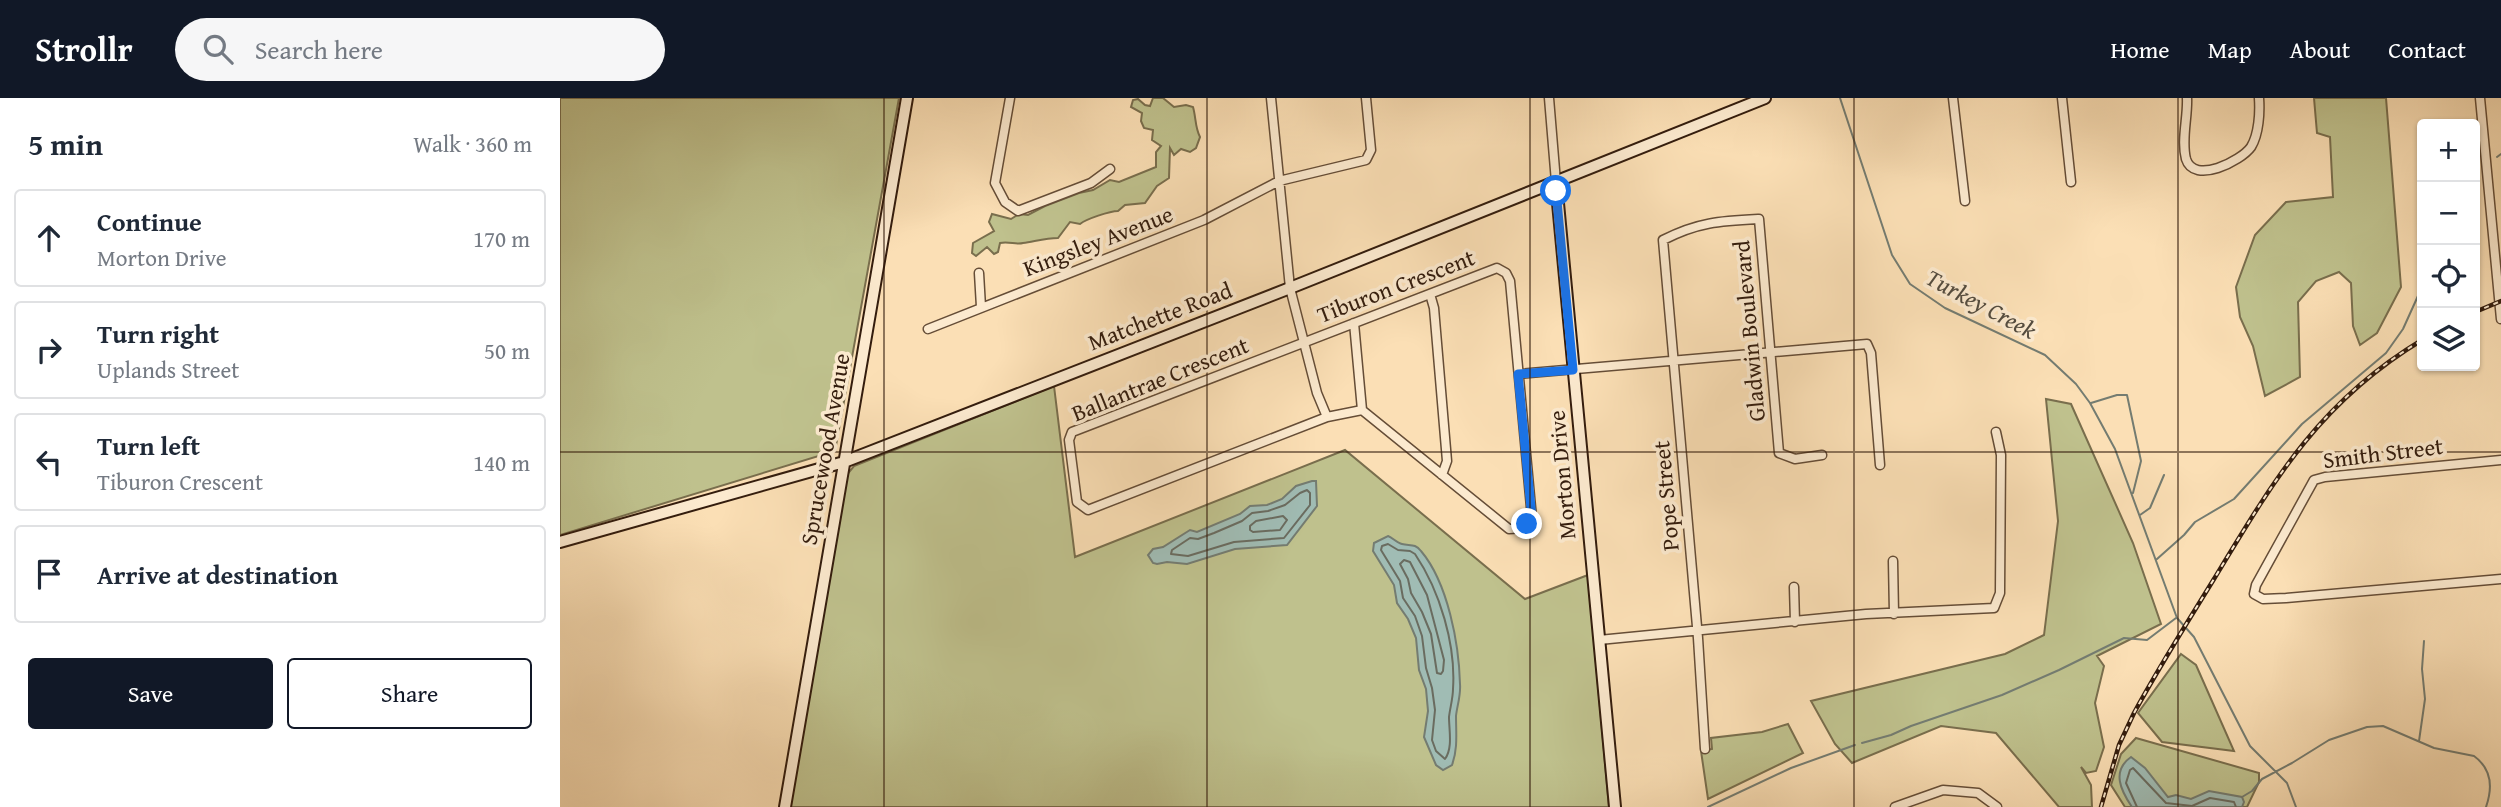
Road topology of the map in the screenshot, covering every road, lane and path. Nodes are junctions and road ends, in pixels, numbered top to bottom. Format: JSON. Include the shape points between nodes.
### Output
{"nodes":[{"id":1,"x":907,"y":98,"type":"edge"},
{"id":2,"x":1010,"y":98,"type":"edge"},
{"id":3,"x":1271,"y":98,"type":"edge"},
{"id":4,"x":1366,"y":98,"type":"edge"},
{"id":5,"x":1549,"y":98,"type":"edge"},
{"id":6,"x":1765,"y":98,"type":"edge"},
{"id":7,"x":1953,"y":98,"type":"edge"},
{"id":8,"x":2062,"y":98,"type":"edge"},
{"id":9,"x":2187,"y":98,"type":"edge"},
{"id":10,"x":2259,"y":98,"type":"edge"},
{"id":11,"x":2480,"y":98,"type":"edge"},
{"id":12,"x":1110,"y":169,"type":"dead end"},
{"id":13,"x":1279,"y":181,"type":"junction"},
{"id":14,"x":1556,"y":182,"type":"junction"},
{"id":15,"x":2071,"y":182,"type":"dead end"},
{"id":16,"x":1965,"y":201,"type":"dead end"},
{"id":17,"x":1663,"y":240,"type":"joint"},
{"id":18,"x":979,"y":273,"type":"dead end"},
{"id":19,"x":1290,"y":288,"type":"junction"},
{"id":20,"x":1430,"y":294,"type":"junction"},
{"id":21,"x":981,"y":307,"type":"junction"},
{"id":22,"x":2501,"y":319,"type":"edge"},
{"id":23,"x":1354,"y":323,"type":"junction"},
{"id":24,"x":928,"y":329,"type":"dead end"},
{"id":25,"x":1303,"y":342,"type":"junction"},
{"id":26,"x":1770,"y":351,"type":"junction"},
{"id":27,"x":1673,"y":361,"type":"junction"},
{"id":28,"x":1573,"y":370,"type":"junction"},
{"id":29,"x":1518,"y":374,"type":"junction"},
{"id":30,"x":1362,"y":410,"type":"junction"},
{"id":31,"x":1327,"y":417,"type":"junction"},
{"id":32,"x":1996,"y":432,"type":"dead end"},
{"id":33,"x":1822,"y":455,"type":"dead end"},
{"id":34,"x":2501,"y":460,"type":"edge"},
{"id":35,"x":844,"y":462,"type":"junction"},
{"id":36,"x":1880,"y":464,"type":"dead end"},
{"id":37,"x":1442,"y":475,"type":"junction"},
{"id":38,"x":560,"y":542,"type":"edge"},
{"id":39,"x":1893,"y":561,"type":"dead end"},
{"id":40,"x":2501,"y":579,"type":"edge"},
{"id":41,"x":1794,"y":587,"type":"dead end"},
{"id":42,"x":1894,"y":614,"type":"junction"},
{"id":43,"x":1795,"y":622,"type":"junction"},
{"id":44,"x":1697,"y":631,"type":"junction"},
{"id":45,"x":1599,"y":640,"type":"junction"},
{"id":46,"x":1705,"y":749,"type":"dead end"},
{"id":47,"x":785,"y":807,"type":"edge"},
{"id":48,"x":1615,"y":807,"type":"edge"},
{"id":49,"x":1895,"y":807,"type":"edge"},
{"id":50,"x":1997,"y":807,"type":"edge"}],
"edges":[{"from":1,"to":35,"type":"street","name":"Sprucewood Avenue"},
{"from":2,"to":12,"type":"street","via":[[995,183],[1005,201],[1018,211],[1091,183]]},
{"from":3,"to":13,"type":"street"},
{"from":4,"to":13,"type":"street","name":"Kingsley Avenue","via":[[1371,150],[1366,160]]},
{"from":5,"to":14,"type":"street","name":"Morton Drive"},
{"from":6,"to":14,"type":"street","name":"Matchette Road"},
{"from":7,"to":16,"type":"street"},
{"from":8,"to":15,"type":"street"},
{"from":9,"to":10,"type":"street","via":[[2187,161],[2195,170],[2209,171],[2242,156],[2252,146]]},
{"from":11,"to":22,"type":"street"},
{"from":13,"to":19,"type":"street"},
{"from":13,"to":21,"type":"street","name":"Kingsley Avenue","via":[[1204,220]]},
{"from":14,"to":19,"type":"street","name":"Matchette Road"},
{"from":14,"to":28,"type":"street","name":"Morton Drive"},
{"from":17,"to":26,"type":"street","name":"Gladwin Boulevard","via":[[1710,221],[1759,219]]},
{"from":17,"to":27,"type":"street","name":"Pope Street"},
{"from":18,"to":21,"type":"street"},
{"from":19,"to":25,"type":"street"},
{"from":19,"to":35,"type":"street","name":"Matchette Road"},
{"from":20,"to":23,"type":"street","name":"Tiburon Crescent"},
{"from":20,"to":29,"type":"street","name":"Tiburon Crescent","via":[[1497,268],[1506,272]]},
{"from":20,"to":37,"type":"street","via":[[1447,461]]},
{"from":21,"to":24,"type":"street","name":"Kingsley Avenue"},
{"from":23,"to":25,"type":"street","name":"Tiburon Crescent"},
{"from":23,"to":30,"type":"street"},
{"from":25,"to":31,"type":"street"},
{"from":25,"to":31,"type":"street","name":"Ballantrae Crescent","via":[[1072,432],[1069,440],[1077,502],[1088,510]]},
{"from":26,"to":27,"type":"street"},
{"from":26,"to":33,"type":"street","name":"Gladwin Boulevard","via":[[1779,453],[1795,458]]},
{"from":26,"to":36,"type":"street","via":[[1867,344]]},
{"from":27,"to":28,"type":"street"},
{"from":27,"to":44,"type":"street","name":"Pope Street"},
{"from":28,"to":29,"type":"street"},
{"from":28,"to":45,"type":"street","name":"Morton Drive"},
{"from":29,"to":37,"type":"street","name":"Tiburon Crescent","via":[[1532,518],[1518,529],[1509,529]]},
{"from":30,"to":31,"type":"street"},
{"from":30,"to":37,"type":"street","name":"Tiburon Crescent"},
{"from":32,"to":42,"type":"street","via":[[2001,455],[2001,579],[1994,608]]},
{"from":34,"to":40,"type":"street","name":"Smith Street","via":[[2314,480],[2255,594],[2263,599],[2286,598]]},
{"from":35,"to":38,"type":"street","name":"Matchette Road"},
{"from":35,"to":47,"type":"street","name":"Sprucewood Avenue"},
{"from":39,"to":42,"type":"street"},
{"from":41,"to":43,"type":"street"},
{"from":42,"to":43,"type":"street"},
{"from":43,"to":44,"type":"street"},
{"from":44,"to":45,"type":"street"},
{"from":44,"to":46,"type":"street","name":"Pope Street"},
{"from":45,"to":48,"type":"street","name":"Morton Drive"},
{"from":49,"to":50,"type":"street","via":[[1943,790],[1978,793]]}]}
